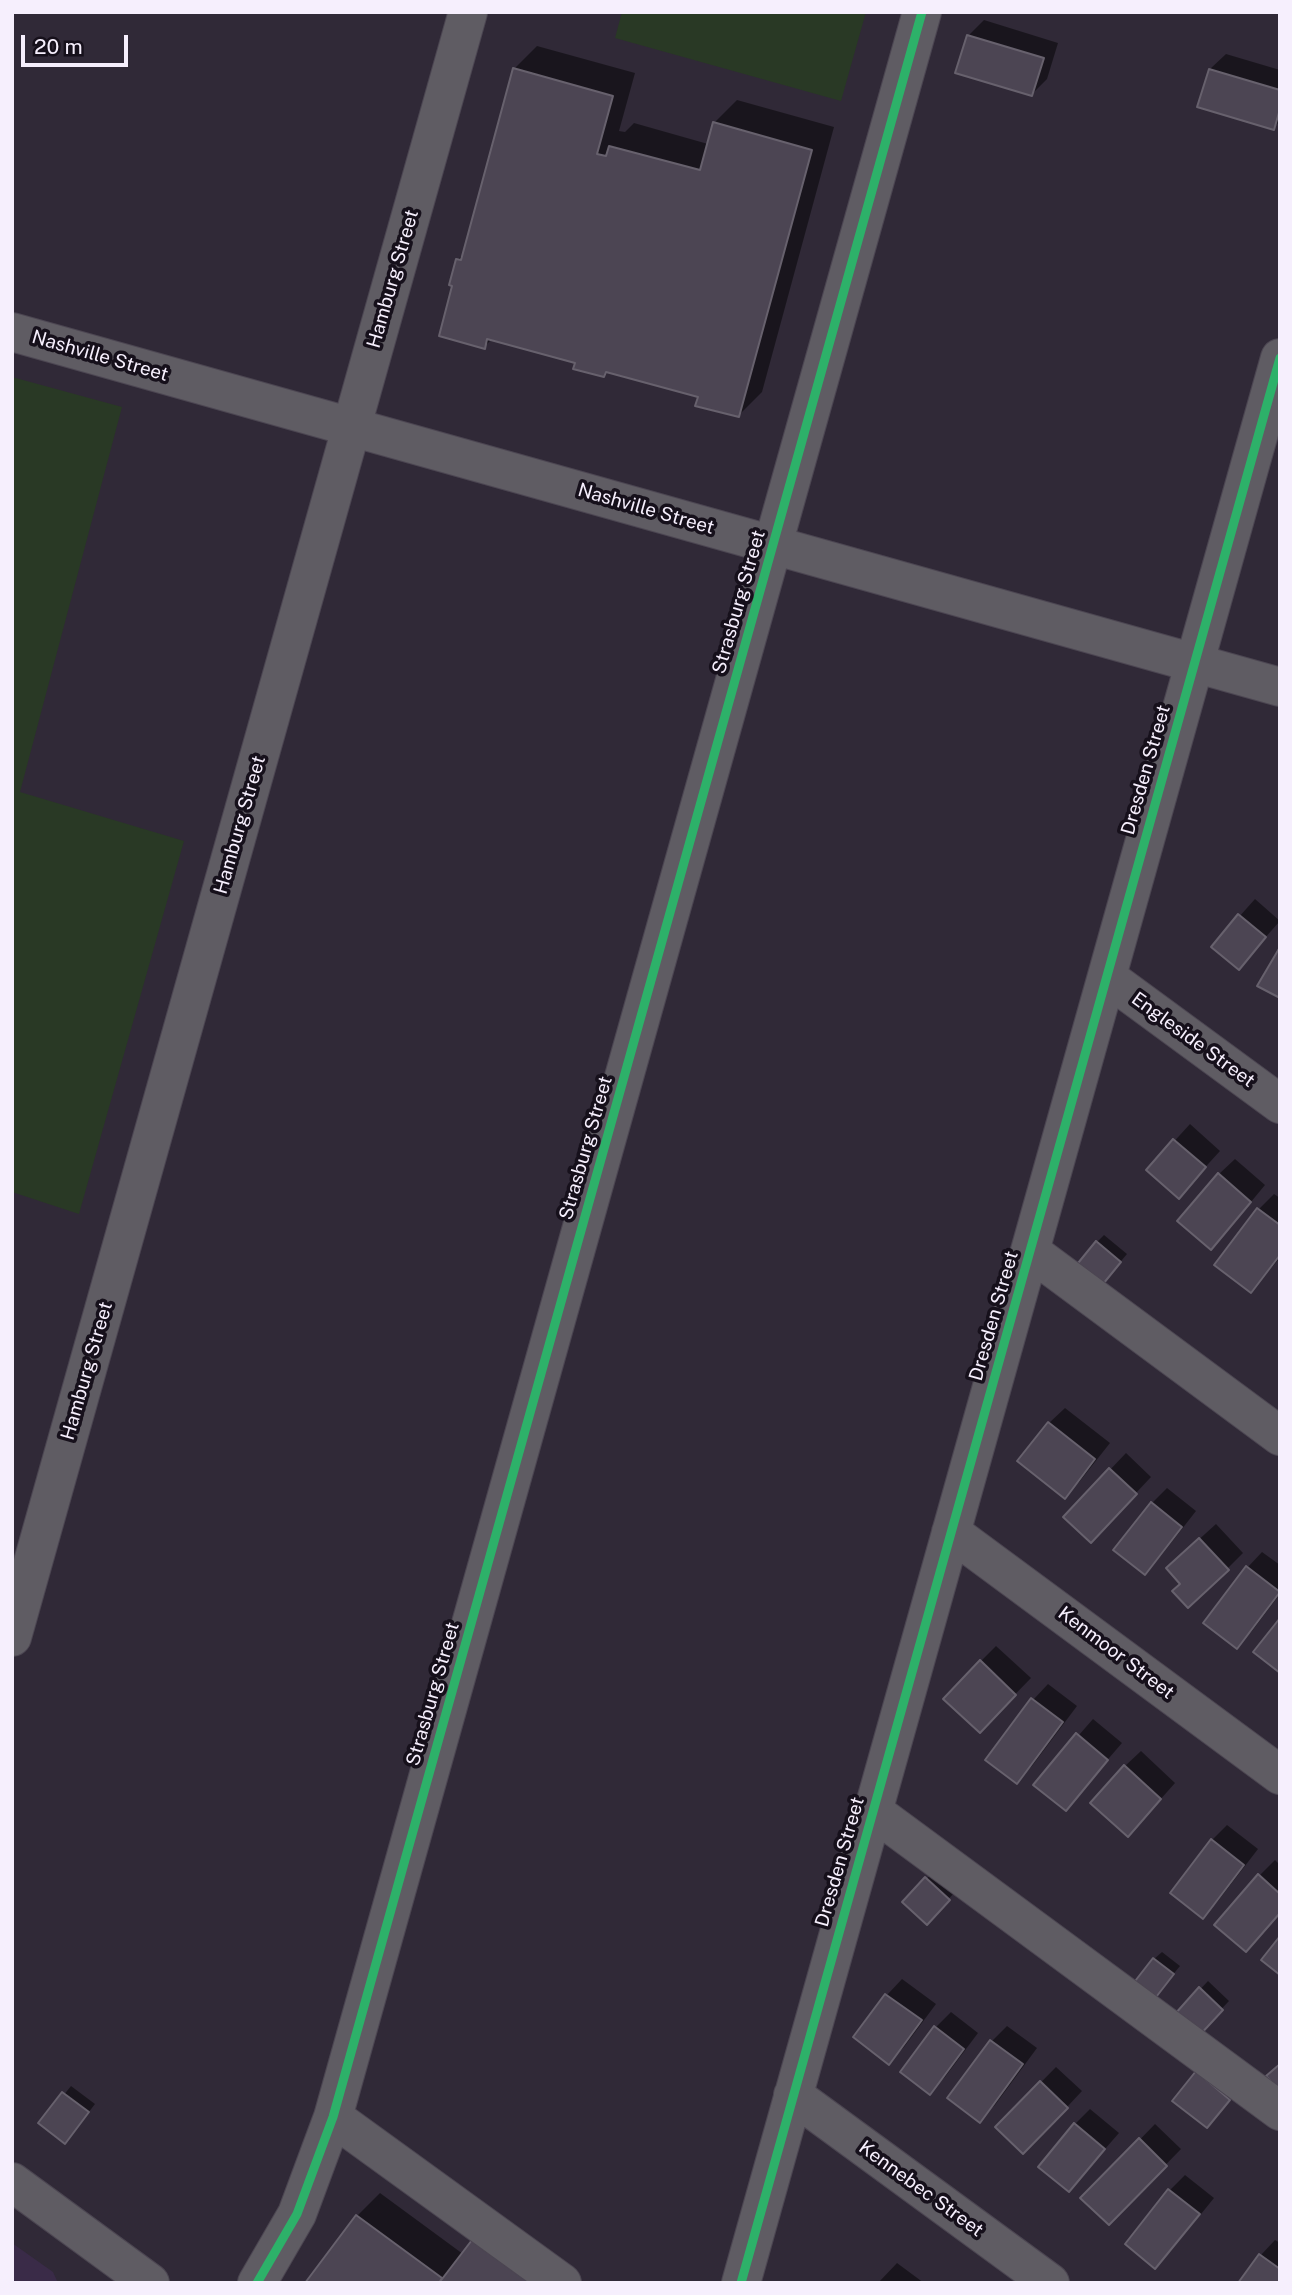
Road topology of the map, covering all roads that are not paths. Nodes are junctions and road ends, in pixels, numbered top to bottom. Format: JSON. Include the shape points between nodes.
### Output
{"nodes":[{"id":1,"x":468,"y":12,"type":"edge"},
{"id":2,"x":922,"y":12,"type":"edge"},
{"id":3,"x":12,"y":332,"type":"edge"},
{"id":4,"x":1280,"y":358,"type":"edge"},
{"id":5,"x":352,"y":426,"type":"junction"},
{"id":6,"x":773,"y":545,"type":"junction"},
{"id":7,"x":1194,"y":663,"type":"junction"},
{"id":8,"x":1280,"y":687,"type":"edge"},
{"id":9,"x":1107,"y":976,"type":"junction"},
{"id":10,"x":1280,"y":1104,"type":"edge"},
{"id":11,"x":1030,"y":1251,"type":"junction"},
{"id":12,"x":1280,"y":1436,"type":"edge"},
{"id":13,"x":951,"y":1532,"type":"junction"},
{"id":14,"x":12,"y":1637,"type":"edge"},
{"id":15,"x":1280,"y":1775,"type":"edge"},
{"id":16,"x":873,"y":1811,"type":"junction"},
{"id":17,"x":793,"y":2095,"type":"junction"},
{"id":18,"x":1280,"y":2110,"type":"edge"},
{"id":19,"x":332,"y":2116,"type":"junction"},
{"id":20,"x":12,"y":2182,"type":"edge"},
{"id":21,"x":137,"y":2280,"type":"edge"},
{"id":22,"x":257,"y":2283,"type":"edge"},
{"id":23,"x":562,"y":2283,"type":"edge"},
{"id":24,"x":741,"y":2283,"type":"edge"},
{"id":25,"x":1050,"y":2283,"type":"edge"}],
"edges":[{"from":1,"to":5,"type":"street","name":"Hamburg Street"},
{"from":2,"to":6,"type":"street","name":"Strasburg Street"},
{"from":3,"to":5,"type":"street","name":"Nashville Street"},
{"from":4,"to":7,"type":"street","name":"Dresden Street"},
{"from":5,"to":6,"type":"street","name":"Nashville Street"},
{"from":5,"to":14,"type":"street","name":"Hamburg Street"},
{"from":6,"to":7,"type":"street","name":"Nashville Street"},
{"from":6,"to":19,"type":"street","name":"Strasburg Street"},
{"from":7,"to":8,"type":"street","name":"Nashville Street"},
{"from":7,"to":9,"type":"street","name":"Dresden Street"},
{"from":9,"to":10,"type":"street","name":"Engleside Street"},
{"from":9,"to":11,"type":"street","name":"Dresden Street"},
{"from":11,"to":12,"type":"street"},
{"from":11,"to":13,"type":"street","name":"Dresden Street"},
{"from":13,"to":15,"type":"street","name":"Kenmoor Street"},
{"from":13,"to":16,"type":"street","name":"Dresden Street"},
{"from":16,"to":17,"type":"street","name":"Dresden Street"},
{"from":16,"to":18,"type":"street"},
{"from":17,"to":24,"type":"street","name":"Dresden Street"},
{"from":17,"to":25,"type":"street","name":"Kennebec Street"},
{"from":19,"to":22,"type":"street","name":"Strasburg Street","via":[[297,2214]]},
{"from":19,"to":23,"type":"street"},
{"from":20,"to":21,"type":"street"}]}
